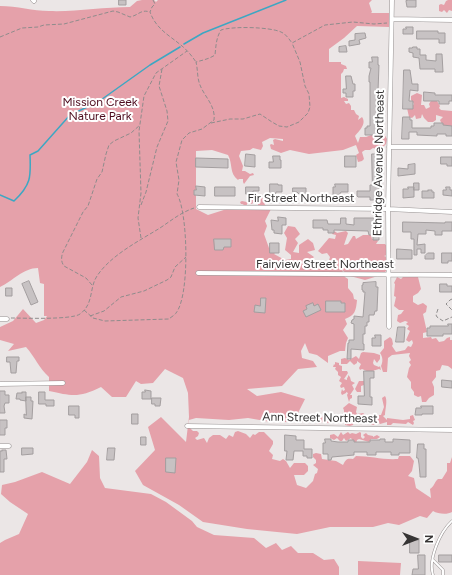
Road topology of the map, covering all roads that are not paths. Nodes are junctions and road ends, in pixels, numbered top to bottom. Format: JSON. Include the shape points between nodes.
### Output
{"nodes":[{"id":1,"x":392,"y":0,"type":"edge"},
{"id":2,"x":392,"y":19,"type":"junction"},
{"id":3,"x":452,"y":20,"type":"edge"},
{"id":4,"x":389,"y":147,"type":"junction"},
{"id":5,"x":452,"y":147,"type":"edge"},
{"id":6,"x":199,"y":207,"type":"road end"},
{"id":7,"x":388,"y":209,"type":"junction"},
{"id":8,"x":452,"y":212,"type":"edge"},
{"id":9,"x":198,"y":273,"type":"dead end"},
{"id":10,"x":388,"y":275,"type":"junction"},
{"id":11,"x":452,"y":275,"type":"edge"},
{"id":12,"x":0,"y":318,"type":"edge"},
{"id":13,"x":7,"y":318,"type":"road end"},
{"id":14,"x":389,"y":327,"type":"dead end"},
{"id":15,"x":64,"y":383,"type":"dead end"},
{"id":16,"x":0,"y":384,"type":"edge"},
{"id":17,"x":187,"y":426,"type":"dead end"},
{"id":18,"x":452,"y":430,"type":"edge"},
{"id":19,"x":0,"y":446,"type":"edge"},
{"id":20,"x":8,"y":446,"type":"dead end"},
{"id":21,"x":452,"y":521,"type":"edge"},
{"id":22,"x":432,"y":559,"type":"junction"},
{"id":23,"x":433,"y":575,"type":"edge"},
{"id":24,"x":443,"y":575,"type":"edge"}],
"edges":[{"from":1,"to":2,"type":"street","name":"Ethridge Avenue Northeast"},
{"from":2,"to":3,"type":"street"},
{"from":2,"to":4,"type":"street","name":"Ethridge Avenue Northeast"},
{"from":4,"to":5,"type":"street"},
{"from":4,"to":7,"type":"street","name":"Ethridge Avenue Northeast"},
{"from":6,"to":7,"type":"street","name":"Fir Street Northeast"},
{"from":7,"to":8,"type":"street","name":"Fir Street Northeast"},
{"from":7,"to":10,"type":"street","name":"Ethridge Avenue Northeast"},
{"from":9,"to":10,"type":"street","name":"Fairview Street Northeast"},
{"from":10,"to":11,"type":"street","name":"Fairview Street Northeast"},
{"from":10,"to":14,"type":"street","name":"Ethridge Avenue Northeast"},
{"from":12,"to":13,"type":"street"},
{"from":15,"to":16,"type":"street"},
{"from":17,"to":18,"type":"street","name":"Ann Street Northeast"},
{"from":19,"to":20,"type":"street"},
{"from":21,"to":22,"type":"lane","via":[[442,535]]},
{"from":22,"to":23,"type":"lane"},
{"from":22,"to":24,"type":"lane","via":[[443,570]]}]}
